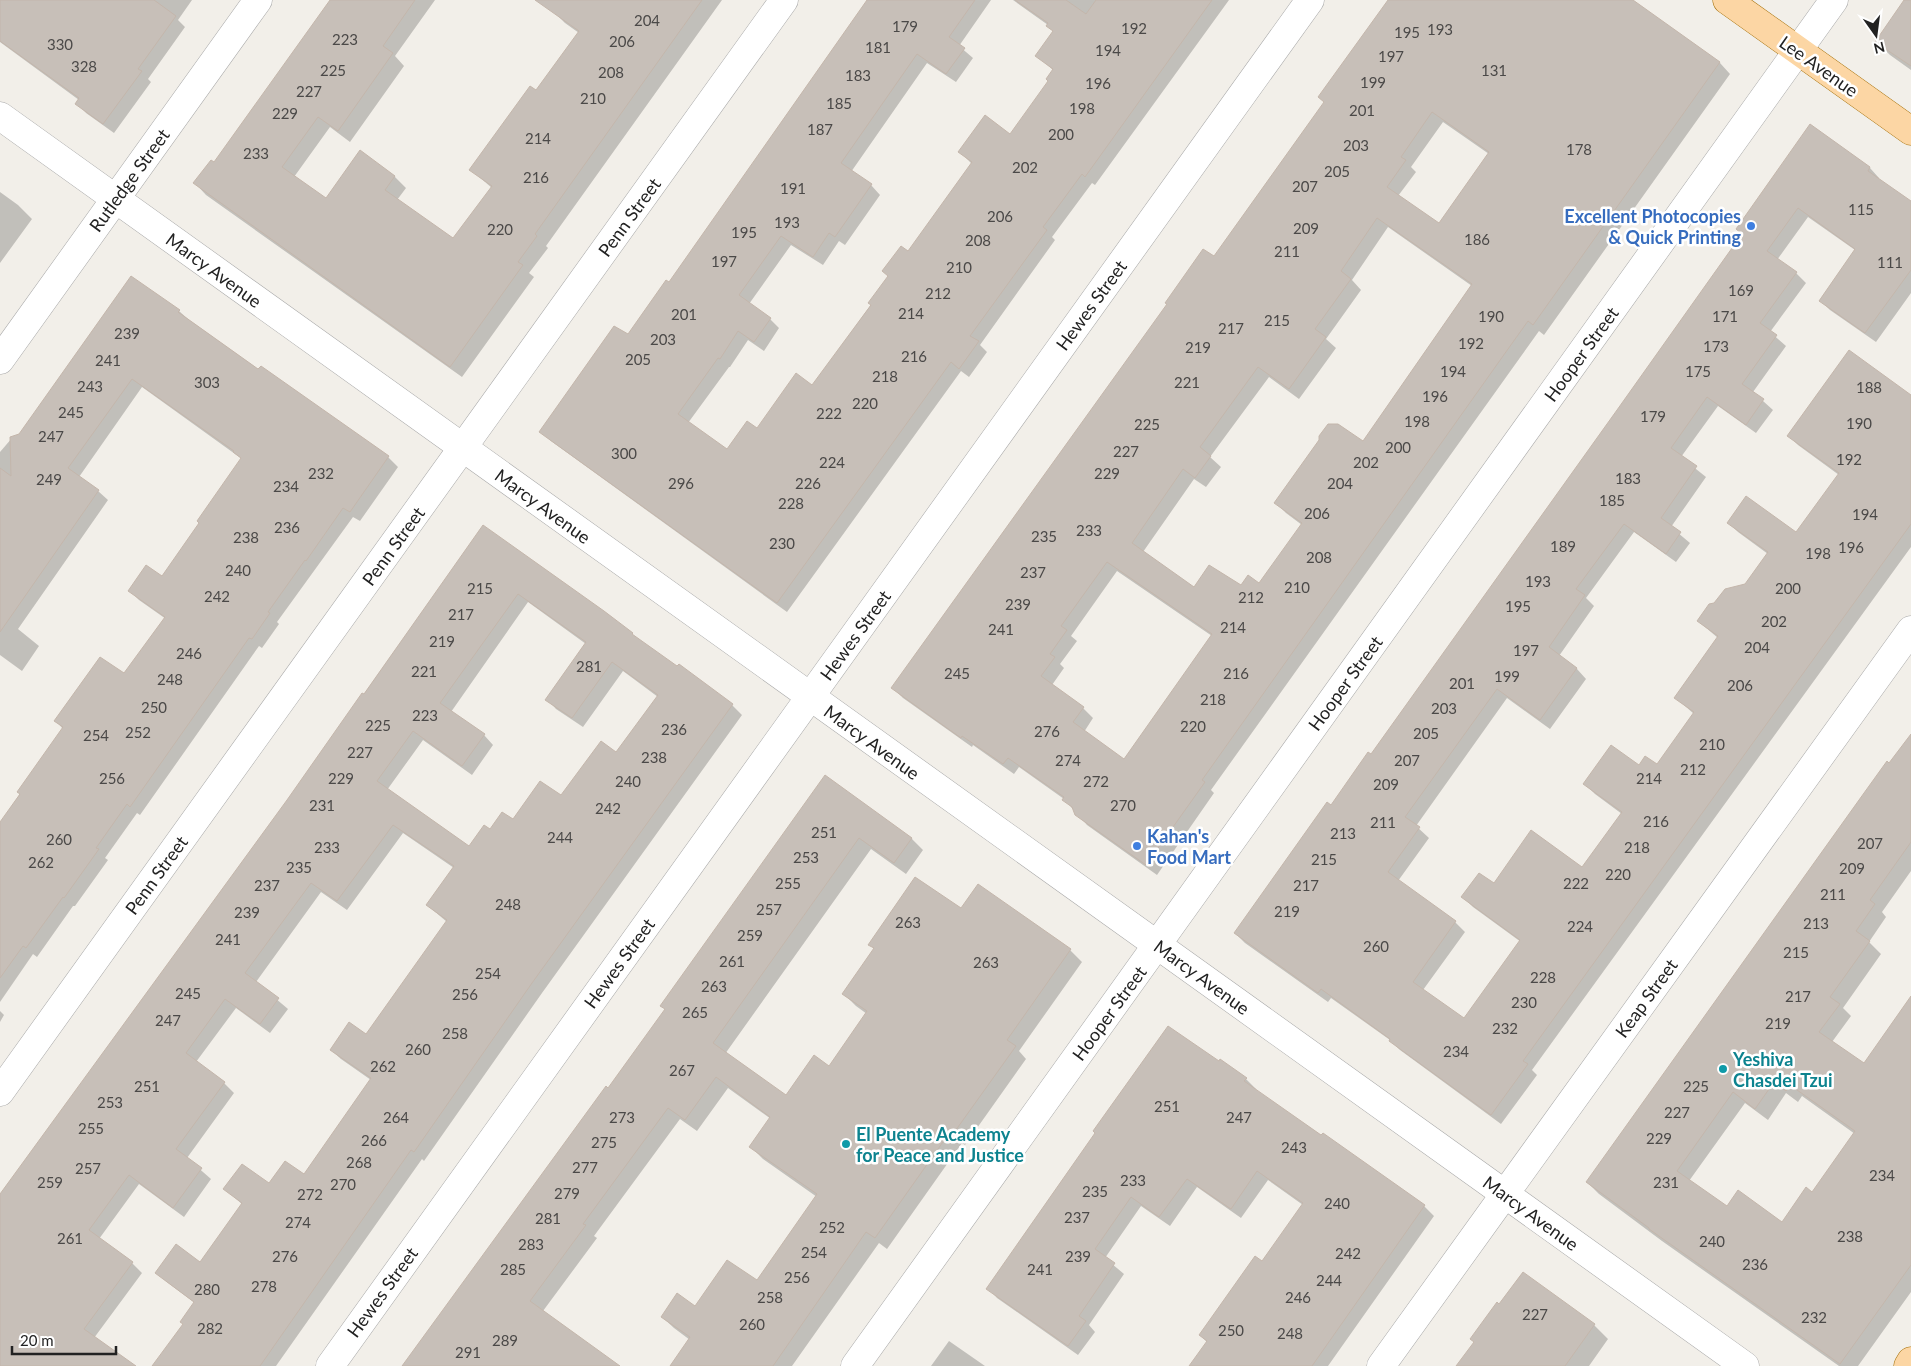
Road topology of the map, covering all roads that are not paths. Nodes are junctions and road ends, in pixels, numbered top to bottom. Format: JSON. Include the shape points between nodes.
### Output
{"nodes":[{"id":1,"x":258,"y":0,"type":"edge"},
{"id":2,"x":784,"y":0,"type":"edge"},
{"id":3,"x":1310,"y":0,"type":"edge"},
{"id":4,"x":1727,"y":0,"type":"edge"},
{"id":5,"x":1834,"y":0,"type":"edge"},
{"id":6,"x":1798,"y":51,"type":"junction"},
{"id":7,"x":0,"y":116,"type":"edge"},
{"id":8,"x":1911,"y":131,"type":"edge"},
{"id":9,"x":115,"y":199,"type":"junction"},
{"id":10,"x":0,"y":360,"type":"edge"},
{"id":11,"x":463,"y":448,"type":"junction"},
{"id":12,"x":1911,"y":630,"type":"edge"},
{"id":13,"x":810,"y":697,"type":"junction"},
{"id":14,"x":1158,"y":945,"type":"junction"},
{"id":15,"x":0,"y":1092,"type":"edge"},
{"id":16,"x":1505,"y":1194,"type":"junction"},
{"id":17,"x":1911,"y":1361,"type":"edge"},
{"id":18,"x":330,"y":1366,"type":"edge"},
{"id":19,"x":855,"y":1366,"type":"edge"},
{"id":20,"x":1380,"y":1366,"type":"edge"},
{"id":21,"x":1745,"y":1366,"type":"edge"},
{"id":22,"x":1908,"y":1366,"type":"edge"}],
"edges":[{"from":1,"to":9,"type":"street","name":"Rutledge Street"},
{"from":2,"to":11,"type":"street","name":"Penn Street"},
{"from":3,"to":13,"type":"street","name":"Hewes Street"},
{"from":4,"to":6,"type":"main road","name":"Lee Avenue"},
{"from":5,"to":6,"type":"street","name":"Hooper Street"},
{"from":6,"to":8,"type":"main road","name":"Lee Avenue"},
{"from":6,"to":14,"type":"street","name":"Hooper Street"},
{"from":7,"to":9,"type":"street","name":"Marcy Avenue"},
{"from":9,"to":10,"type":"street","name":"Rutledge Street"},
{"from":9,"to":11,"type":"street","name":"Marcy Avenue"},
{"from":11,"to":13,"type":"street","name":"Marcy Avenue"},
{"from":11,"to":15,"type":"street","name":"Penn Street"},
{"from":12,"to":16,"type":"street","name":"Keap Street"},
{"from":13,"to":14,"type":"street","name":"Marcy Avenue"},
{"from":13,"to":18,"type":"street","name":"Hewes Street"},
{"from":14,"to":16,"type":"street","name":"Marcy Avenue"},
{"from":14,"to":19,"type":"street","name":"Hooper Street"},
{"from":16,"to":20,"type":"street","name":"Keap Street"},
{"from":16,"to":21,"type":"street","name":"Marcy Avenue"},
{"from":17,"to":22,"type":"main road"}]}
